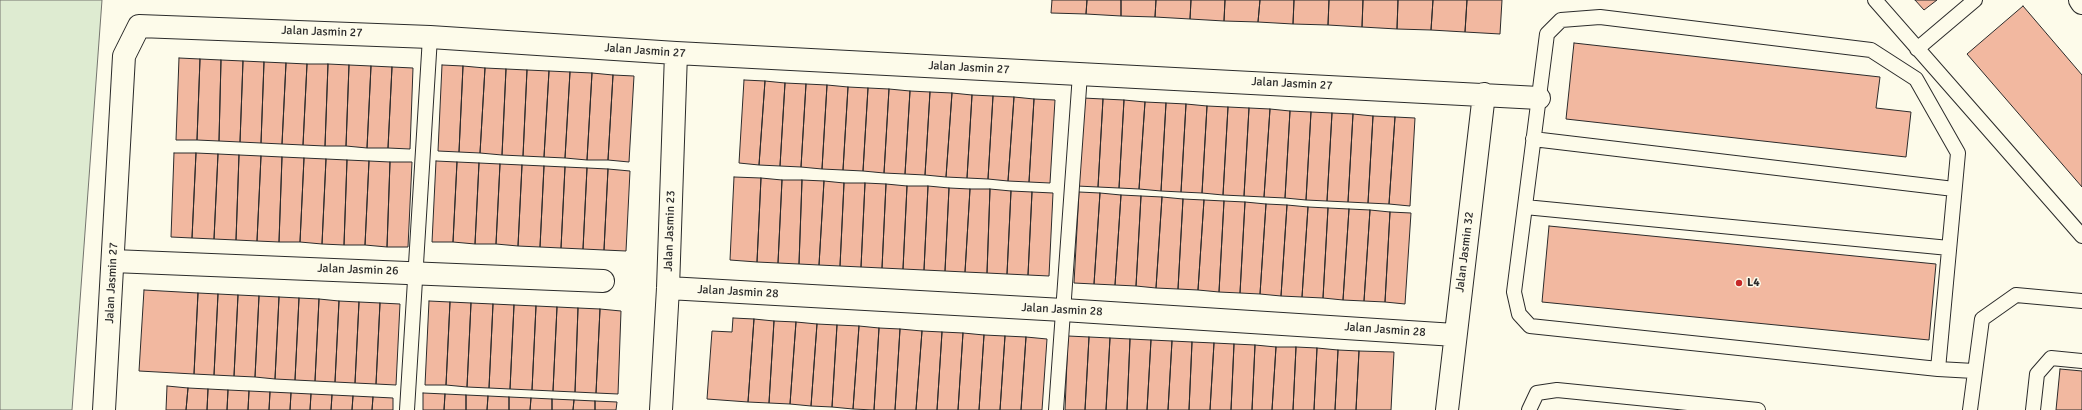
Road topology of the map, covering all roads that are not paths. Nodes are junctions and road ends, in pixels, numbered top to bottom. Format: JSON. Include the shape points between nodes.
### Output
{"nodes":[{"id":1,"x":1875,"y":0,"type":"edge"},
{"id":2,"x":1975,"y":0,"type":"edge"},
{"id":3,"x":2080,"y":0,"type":"edge"},
{"id":4,"x":2082,"y":3,"type":"edge"},
{"id":5,"x":430,"y":37,"type":"junction"},
{"id":6,"x":1917,"y":49,"type":"junction"},
{"id":7,"x":676,"y":53,"type":"junction"},
{"id":8,"x":1080,"y":74,"type":"junction"},
{"id":9,"x":1484,"y":94,"type":"junction"},
{"id":10,"x":1539,"y":98,"type":"junction"},
{"id":11,"x":1533,"y":139,"type":"junction"},
{"id":12,"x":1954,"y":189,"type":"junction"},
{"id":13,"x":1525,"y":207,"type":"junction"},
{"id":14,"x":2082,"y":236,"type":"edge"},
{"id":15,"x":1949,"y":248,"type":"junction"},
{"id":16,"x":113,"y":261,"type":"junction"},
{"id":17,"x":416,"y":272,"type":"junction"},
{"id":18,"x":603,"y":281,"type":"dead end"},
{"id":19,"x":668,"y":288,"type":"junction"},
{"id":20,"x":2082,"y":300,"type":"edge"},
{"id":21,"x":1063,"y":310,"type":"junction"},
{"id":22,"x":1455,"y":335,"type":"junction"},
{"id":23,"x":2082,"y":361,"type":"edge"},
{"id":24,"x":1938,"y":369,"type":"junction"},
{"id":25,"x":1974,"y":372,"type":"junction"},
{"id":26,"x":104,"y":410,"type":"edge"},
{"id":27,"x":407,"y":410,"type":"edge"},
{"id":28,"x":661,"y":410,"type":"edge"},
{"id":29,"x":1056,"y":410,"type":"edge"},
{"id":30,"x":1447,"y":410,"type":"edge"},
{"id":31,"x":1529,"y":410,"type":"edge"},
{"id":32,"x":1758,"y":410,"type":"edge"},
{"id":33,"x":1970,"y":410,"type":"edge"},
{"id":34,"x":2033,"y":410,"type":"edge"}],
"edges":[{"from":1,"to":6,"type":"lane"},
{"from":2,"to":6,"type":"lane"},
{"from":3,"to":4,"type":"street"},
{"from":5,"to":7,"type":"street","name":"Jalan Jasmin 27"},
{"from":5,"to":16,"type":"street","name":"Jalan Jasmin 27","via":[[139,26],[124,56]]},
{"from":5,"to":17,"type":"lane"},
{"from":6,"to":14,"type":"lane"},
{"from":7,"to":8,"type":"street","name":"Jalan Jasmin 27"},
{"from":7,"to":19,"type":"street","name":"Jalan Jasmin 23"},
{"from":8,"to":9,"type":"street","name":"Jalan Jasmin 27"},
{"from":8,"to":21,"type":"lane"},
{"from":9,"to":10,"type":"street","name":"Jalan Jasmin 27"},
{"from":9,"to":22,"type":"street","name":"Jalan Jasmin 32"},
{"from":10,"to":11,"type":"lane"},
{"from":10,"to":12,"type":"lane","via":[[1547,34],[1561,20],[1600,17],[1870,50],[1916,79],[1958,153]]},
{"from":11,"to":12,"type":"lane"},
{"from":11,"to":13,"type":"lane"},
{"from":12,"to":15,"type":"lane"},
{"from":13,"to":15,"type":"lane"},
{"from":13,"to":24,"type":"lane","via":[[1514,292],[1518,314],[1530,326]]},
{"from":15,"to":24,"type":"lane"},
{"from":16,"to":17,"type":"street","name":"Jalan Jasmin 26"},
{"from":16,"to":26,"type":"street","name":"Jalan Jasmin 27"},
{"from":17,"to":18,"type":"street","name":"Jalan Jasmin 26"},
{"from":17,"to":27,"type":"lane"},
{"from":19,"to":21,"type":"street","name":"Jalan Jasmin 28"},
{"from":19,"to":28,"type":"street","name":"Jalan Jasmin 23"},
{"from":20,"to":25,"type":"lane","via":[[2016,295],[1982,319]]},
{"from":21,"to":22,"type":"street","name":"Jalan Jasmin 28"},
{"from":21,"to":29,"type":"lane"},
{"from":22,"to":30,"type":"street","name":"Jalan Jasmin 32"},
{"from":23,"to":34,"type":"lane","via":[[2051,358],[2037,374]]},
{"from":24,"to":25,"type":"lane"},
{"from":25,"to":33,"type":"lane"},
{"from":31,"to":32,"type":"lane","via":[[1537,393],[1557,390]]}]}
